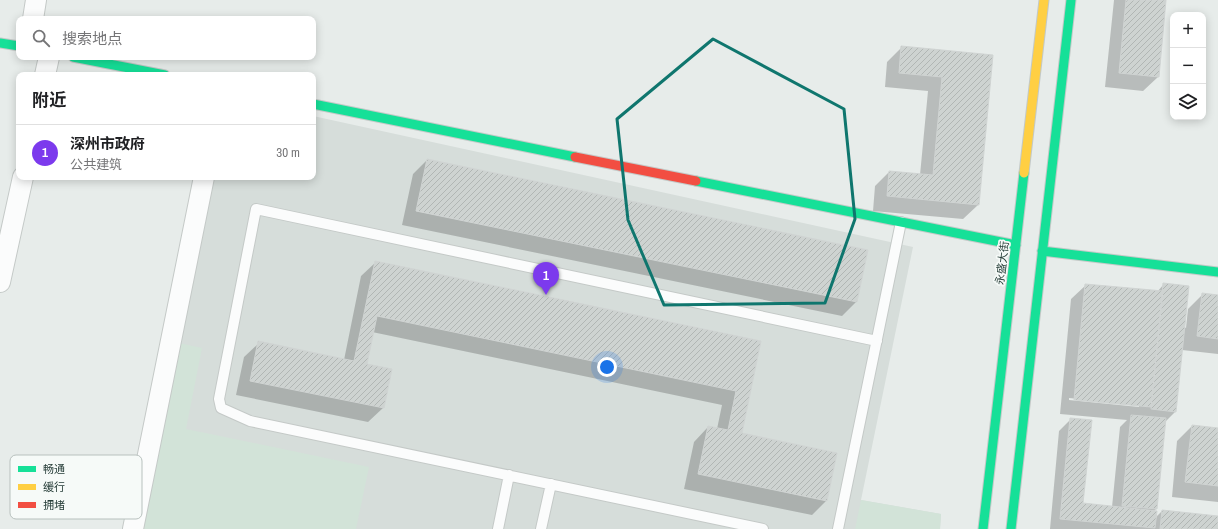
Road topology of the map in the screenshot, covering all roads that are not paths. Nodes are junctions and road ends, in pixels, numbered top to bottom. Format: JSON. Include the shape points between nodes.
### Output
{"nodes":[{"id":1,"x":36,"y":0,"type":"edge"},
{"id":2,"x":1044,"y":0,"type":"edge"},
{"id":3,"x":1071,"y":0,"type":"edge"},
{"id":4,"x":33,"y":16,"type":"edge"},
{"id":5,"x":0,"y":43,"type":"edge"},
{"id":6,"x":16,"y":46,"type":"edge"},
{"id":7,"x":48,"y":60,"type":"edge"},
{"id":8,"x":88,"y":60,"type":"edge"},
{"id":9,"x":46,"y":72,"type":"edge"},
{"id":10,"x":150,"y":72,"type":"edge"},
{"id":11,"x":316,"y":105,"type":"edge"},
{"id":12,"x":22,"y":180,"type":"edge"},
{"id":13,"x":203,"y":180,"type":"edge"},
{"id":14,"x":901,"y":222,"type":"junction"},
{"id":15,"x":1016,"y":245,"type":"junction"},
{"id":16,"x":1042,"y":250,"type":"junction"},
{"id":17,"x":1218,"y":272,"type":"edge"},
{"id":18,"x":0,"y":282,"type":"edge"},
{"id":19,"x":877,"y":341,"type":"junction"},
{"id":20,"x":509,"y":475,"type":"junction"},
{"id":21,"x":142,"y":484,"type":"edge"},
{"id":22,"x":551,"y":484,"type":"junction"},
{"id":23,"x":135,"y":519,"type":"edge"},
{"id":24,"x":133,"y":529,"type":"edge"},
{"id":25,"x":498,"y":529,"type":"edge"},
{"id":26,"x":541,"y":529,"type":"edge"},
{"id":27,"x":763,"y":529,"type":"edge"},
{"id":28,"x":838,"y":529,"type":"edge"},
{"id":29,"x":983,"y":529,"type":"edge"},
{"id":30,"x":1011,"y":529,"type":"edge"}],
"edges":[{"from":1,"to":4,"type":"street"},
{"from":2,"to":15,"type":"main road","name":"永盛大街"},
{"from":3,"to":16,"type":"main road"},
{"from":5,"to":6,"type":"main road"},
{"from":7,"to":9,"type":"street"},
{"from":8,"to":10,"type":"main road"},
{"from":11,"to":14,"type":"main road"},
{"from":12,"to":18,"type":"street"},
{"from":13,"to":21,"type":"street"},
{"from":14,"to":15,"type":"main road"},
{"from":14,"to":19,"type":"lane"},
{"from":15,"to":29,"type":"main road","name":"永盛大街"},
{"from":16,"to":17,"type":"main road"},
{"from":16,"to":30,"type":"main road"},
{"from":19,"to":20,"type":"lane","via":[[256,209],[219,399],[221,408],[250,421]]},
{"from":19,"to":28,"type":"lane"},
{"from":20,"to":22,"type":"lane"},
{"from":20,"to":25,"type":"lane"},
{"from":22,"to":26,"type":"lane"},
{"from":22,"to":27,"type":"lane"},
{"from":23,"to":24,"type":"street"}]}
